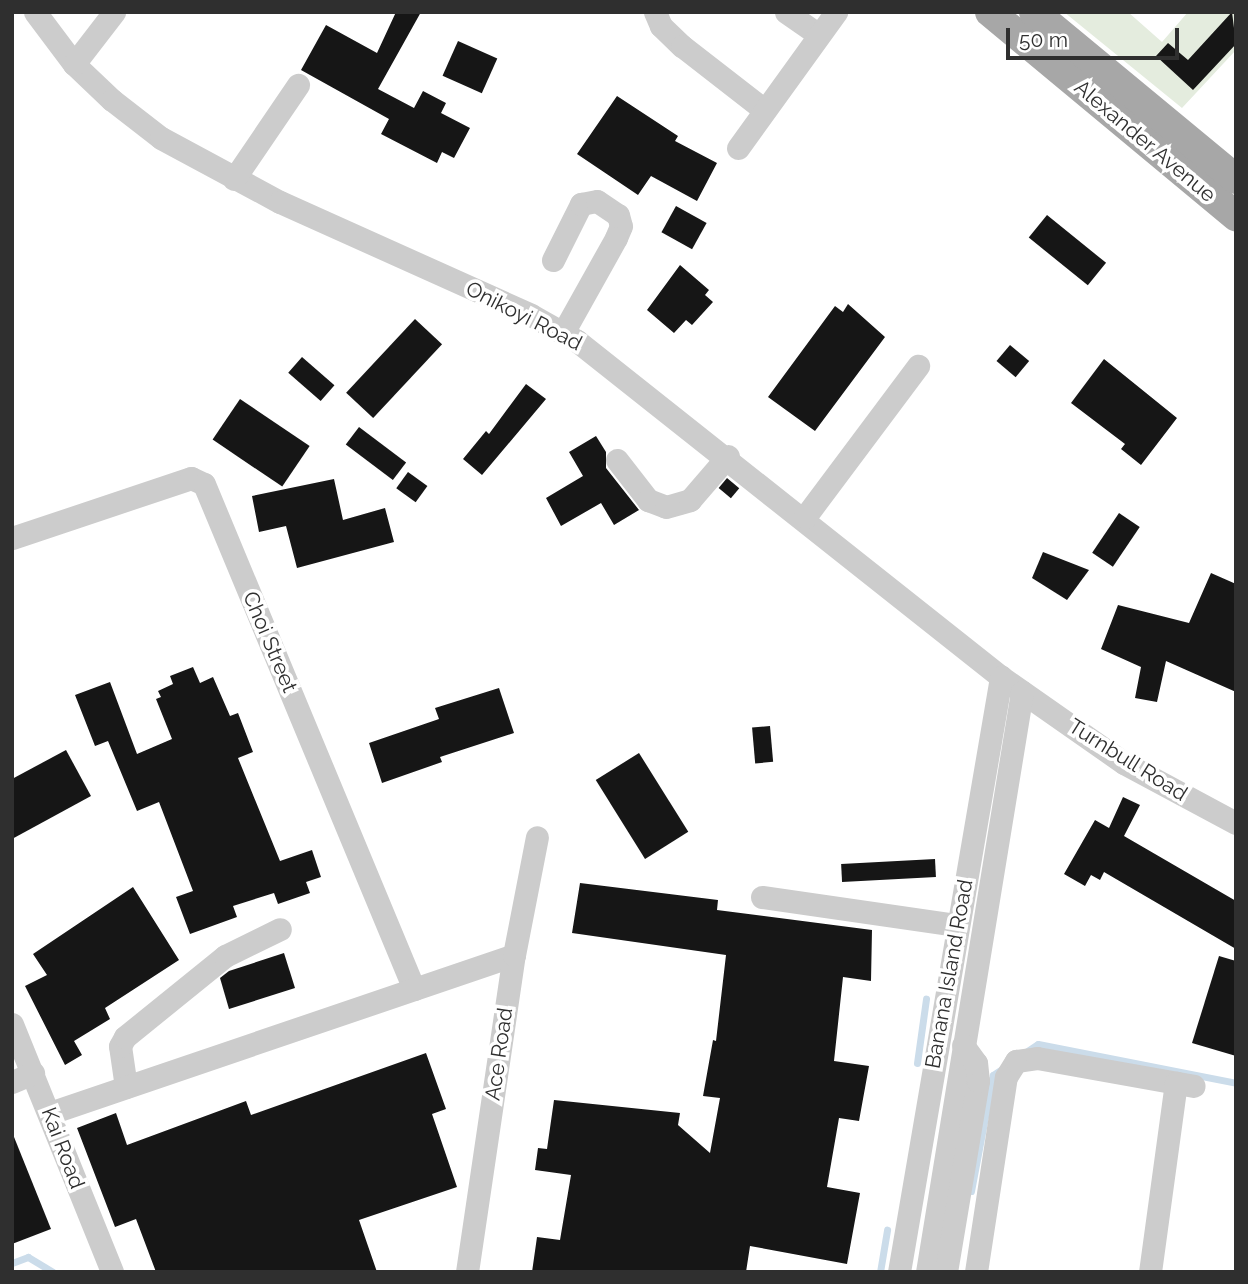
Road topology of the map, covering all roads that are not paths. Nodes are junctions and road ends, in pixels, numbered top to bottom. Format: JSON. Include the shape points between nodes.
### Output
{"nodes":[{"id":1,"x":35,"y":12,"type":"edge"},
{"id":2,"x":114,"y":12,"type":"edge"},
{"id":3,"x":655,"y":12,"type":"edge"},
{"id":4,"x":786,"y":12,"type":"edge"},
{"id":5,"x":836,"y":12,"type":"edge"},
{"id":6,"x":990,"y":12,"type":"edge"},
{"id":7,"x":1034,"y":12,"type":"edge"},
{"id":8,"x":818,"y":35,"type":"junction"},
{"id":9,"x":74,"y":64,"type":"junction"},
{"id":10,"x":298,"y":85,"type":"dead end"},
{"id":11,"x":763,"y":109,"type":"junction"},
{"id":12,"x":738,"y":148,"type":"dead end"},
{"id":13,"x":234,"y":179,"type":"junction"},
{"id":14,"x":1236,"y":179,"type":"edge"},
{"id":15,"x":1236,"y":216,"type":"edge"},
{"id":16,"x":553,"y":260,"type":"dead end"},
{"id":17,"x":563,"y":333,"type":"junction"},
{"id":18,"x":918,"y":366,"type":"dead end"},
{"id":19,"x":728,"y":456,"type":"junction"},
{"id":20,"x":617,"y":460,"type":"dead end"},
{"id":21,"x":805,"y":517,"type":"junction"},
{"id":22,"x":12,"y":538,"type":"edge"},
{"id":23,"x":1001,"y":677,"type":"junction"},
{"id":24,"x":1022,"y":692,"type":"junction"},
{"id":25,"x":1236,"y":823,"type":"edge"},
{"id":26,"x":537,"y":837,"type":"dead end"},
{"id":27,"x":762,"y":897,"type":"dead end"},
{"id":28,"x":957,"y":925,"type":"junction"},
{"id":29,"x":280,"y":929,"type":"dead end"},
{"id":30,"x":514,"y":955,"type":"junction"},
{"id":31,"x":414,"y":989,"type":"junction"},
{"id":32,"x":12,"y":1024,"type":"edge"},
{"id":33,"x":963,"y":1045,"type":"junction"},
{"id":34,"x":23,"y":1078,"type":"edge"},
{"id":35,"x":126,"y":1087,"type":"junction"},
{"id":36,"x":50,"y":1113,"type":"junction"},
{"id":37,"x":112,"y":1272,"type":"edge"},
{"id":38,"x":467,"y":1272,"type":"edge"},
{"id":39,"x":899,"y":1272,"type":"edge"},
{"id":40,"x":927,"y":1272,"type":"edge"},
{"id":41,"x":946,"y":1272,"type":"edge"},
{"id":42,"x":976,"y":1272,"type":"edge"},
{"id":43,"x":1150,"y":1272,"type":"edge"}],
"edges":[{"from":1,"to":9,"type":"street","name":"Onikoyi Road"},
{"from":2,"to":9,"type":"street"},
{"from":3,"to":11,"type":"street","via":[[661,26],[682,46]]},
{"from":4,"to":8,"type":"street"},
{"from":5,"to":8,"type":"street"},
{"from":6,"to":15,"type":"main road","name":"Alexander Avenue"},
{"from":7,"to":14,"type":"main road","name":"Alexander Avenue"},
{"from":8,"to":11,"type":"street"},
{"from":9,"to":13,"type":"street","name":"Onikoyi Road","via":[[161,138]]},
{"from":10,"to":13,"type":"street"},
{"from":11,"to":12,"type":"street"},
{"from":13,"to":17,"type":"street","name":"Onikoyi Road"},
{"from":16,"to":17,"type":"street","via":[[581,204],[597,201],[618,215],[621,226],[616,238]]},
{"from":17,"to":19,"type":"street","name":"Onikoyi Road"},
{"from":18,"to":21,"type":"street"},
{"from":19,"to":20,"type":"street","via":[[690,500],[666,507],[648,500]]},
{"from":19,"to":21,"type":"street","name":"Onikoyi Road"},
{"from":21,"to":23,"type":"street","name":"Onikoyi Road"},
{"from":22,"to":31,"type":"street","name":"Choi Street","via":[[191,478],[204,484]]},
{"from":23,"to":24,"type":"street","name":"Onikoyi Road"},
{"from":23,"to":28,"type":"street","name":"Banana Island Road"},
{"from":24,"to":25,"type":"street","name":"Turnbull Road","via":[[1124,763]]},
{"from":24,"to":33,"type":"street","name":"Banana Island Road"},
{"from":26,"to":30,"type":"street","name":"Ace Road"},
{"from":27,"to":28,"type":"street"},
{"from":28,"to":39,"type":"street","name":"Banana Island Road"},
{"from":29,"to":35,"type":"street","via":[[225,956],[125,1037],[120,1046]]},
{"from":30,"to":31,"type":"street"},
{"from":30,"to":38,"type":"street","name":"Ace Road"},
{"from":31,"to":35,"type":"street"},
{"from":32,"to":34,"type":"street","name":"Kai Road"},
{"from":33,"to":40,"type":"street","name":"Banana Island Road"},
{"from":33,"to":41,"type":"street","via":[[976,1063],[978,1081]]},
{"from":34,"to":36,"type":"street","name":"Kai Road"},
{"from":35,"to":36,"type":"street"},
{"from":36,"to":37,"type":"street","name":"Kai Road"},
{"from":42,"to":43,"type":"street","via":[[1006,1077],[1016,1061],[1037,1058],[1185,1085]]}]}
